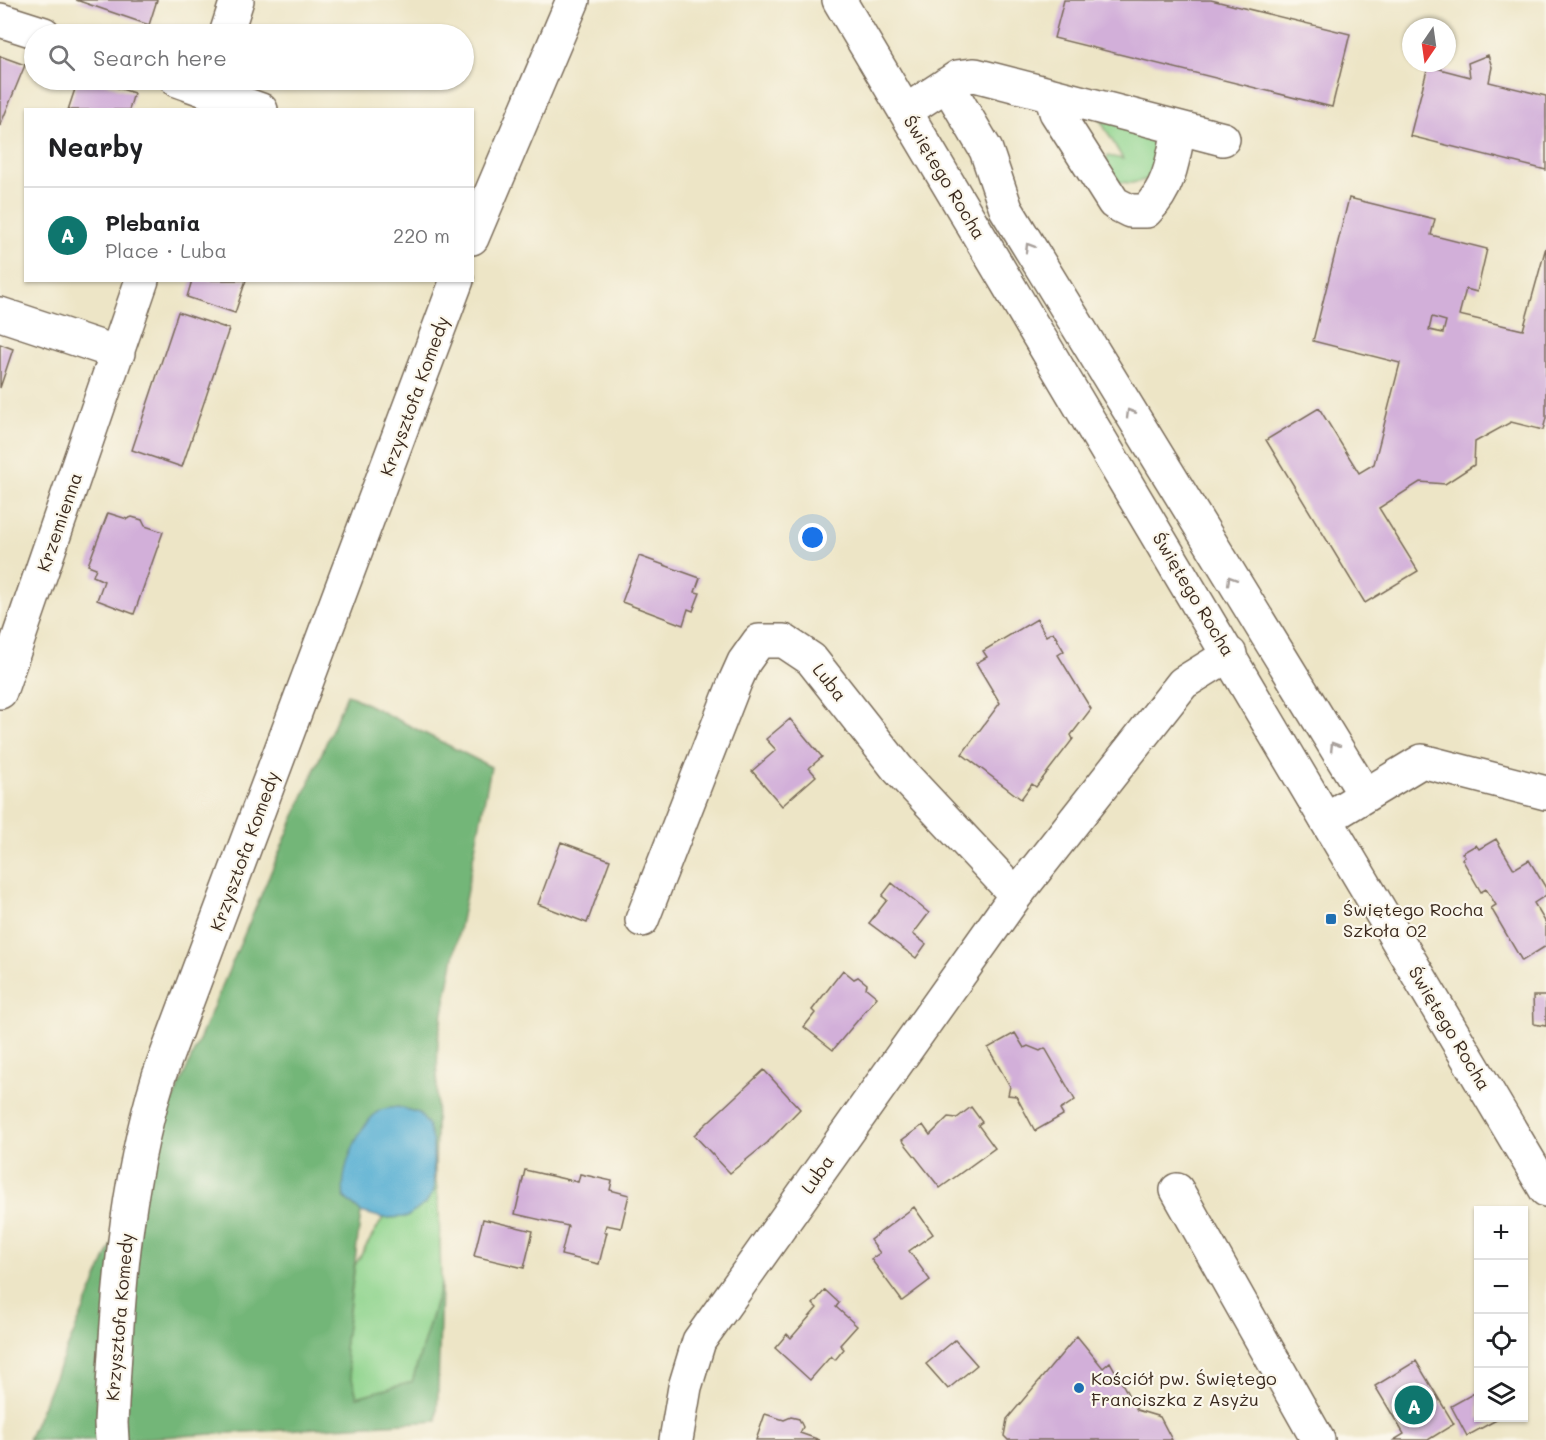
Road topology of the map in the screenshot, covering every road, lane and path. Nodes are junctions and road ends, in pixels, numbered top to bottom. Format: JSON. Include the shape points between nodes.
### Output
{"nodes":[{"id":1,"x":237,"y":0,"type":"edge"},
{"id":2,"x":573,"y":0,"type":"edge"},
{"id":3,"x":839,"y":0,"type":"edge"},
{"id":4,"x":0,"y":20,"type":"edge"},
{"id":5,"x":229,"y":24,"type":"edge"},
{"id":6,"x":24,"y":28,"type":"edge"},
{"id":7,"x":947,"y":84,"type":"junction"},
{"id":8,"x":201,"y":90,"type":"edge"},
{"id":9,"x":1051,"y":95,"type":"junction"},
{"id":10,"x":255,"y":108,"type":"edge"},
{"id":11,"x":906,"y":111,"type":"junction"},
{"id":12,"x":1179,"y":128,"type":"junction"},
{"id":13,"x":1224,"y":139,"type":"dead end"},
{"id":14,"x":481,"y":191,"type":"edge"},
{"id":15,"x":474,"y":228,"type":"edge"},
{"id":16,"x":141,"y":282,"type":"edge"},
{"id":17,"x":456,"y":282,"type":"edge"},
{"id":18,"x":0,"y":314,"type":"edge"},
{"id":19,"x":118,"y":353,"type":"junction"},
{"id":20,"x":1230,"y":654,"type":"junction"},
{"id":21,"x":0,"y":692,"type":"edge"},
{"id":22,"x":1546,"y":793,"type":"edge"},
{"id":23,"x":1365,"y":795,"type":"junction"},
{"id":24,"x":1326,"y":819,"type":"junction"},
{"id":25,"x":1016,"y":895,"type":"junction"},
{"id":26,"x":642,"y":920,"type":"dead end"},
{"id":27,"x":1178,"y":1190,"type":"dead end"},
{"id":28,"x":1546,"y":1190,"type":"edge"},
{"id":29,"x":112,"y":1440,"type":"edge"},
{"id":30,"x":676,"y":1440,"type":"edge"},
{"id":31,"x":1318,"y":1440,"type":"edge"}],
"edges":[{"from":1,"to":5,"type":"street"},
{"from":2,"to":14,"type":"street"},
{"from":3,"to":11,"type":"street","name":"Świętego Rocha"},
{"from":4,"to":6,"type":"street"},
{"from":7,"to":9,"type":"street","via":[[958,77],[975,75]]},
{"from":7,"to":11,"type":"street"},
{"from":23,"to":7,"type":"street","one_way":true,"via":[[1006,209],[986,150]]},
{"from":8,"to":10,"type":"street"},
{"from":9,"to":12,"type":"street"},
{"from":9,"to":12,"type":"street","via":[[1056,112],[1114,203],[1130,211],[1146,211],[1160,197]]},
{"from":11,"to":20,"type":"street","name":"Świętego Rocha"},
{"from":12,"to":13,"type":"street"},
{"from":14,"to":15,"type":"street"},
{"from":16,"to":19,"type":"street","name":"Krzemienna"},
{"from":17,"to":29,"type":"street","name":"Krzysztofa Komedy","via":[[145,1121],[119,1283]]},
{"from":18,"to":19,"type":"street"},
{"from":19,"to":21,"type":"street","name":"Krzemienna"},
{"from":20,"to":24,"type":"street","name":"Świętego Rocha"},
{"from":20,"to":25,"type":"street","name":"Luba","via":[[1183,683]]},
{"from":22,"to":23,"type":"street","via":[[1422,761]]},
{"from":23,"to":24,"type":"street"},
{"from":24,"to":28,"type":"street","name":"Świętego Rocha"},
{"from":25,"to":26,"type":"street","name":"Luba","via":[[897,768],[811,659],[784,641],[759,641],[735,682]]},
{"from":25,"to":30,"type":"street","name":"Luba","via":[[699,1341],[685,1387]]},
{"from":27,"to":31,"type":"street"}]}
